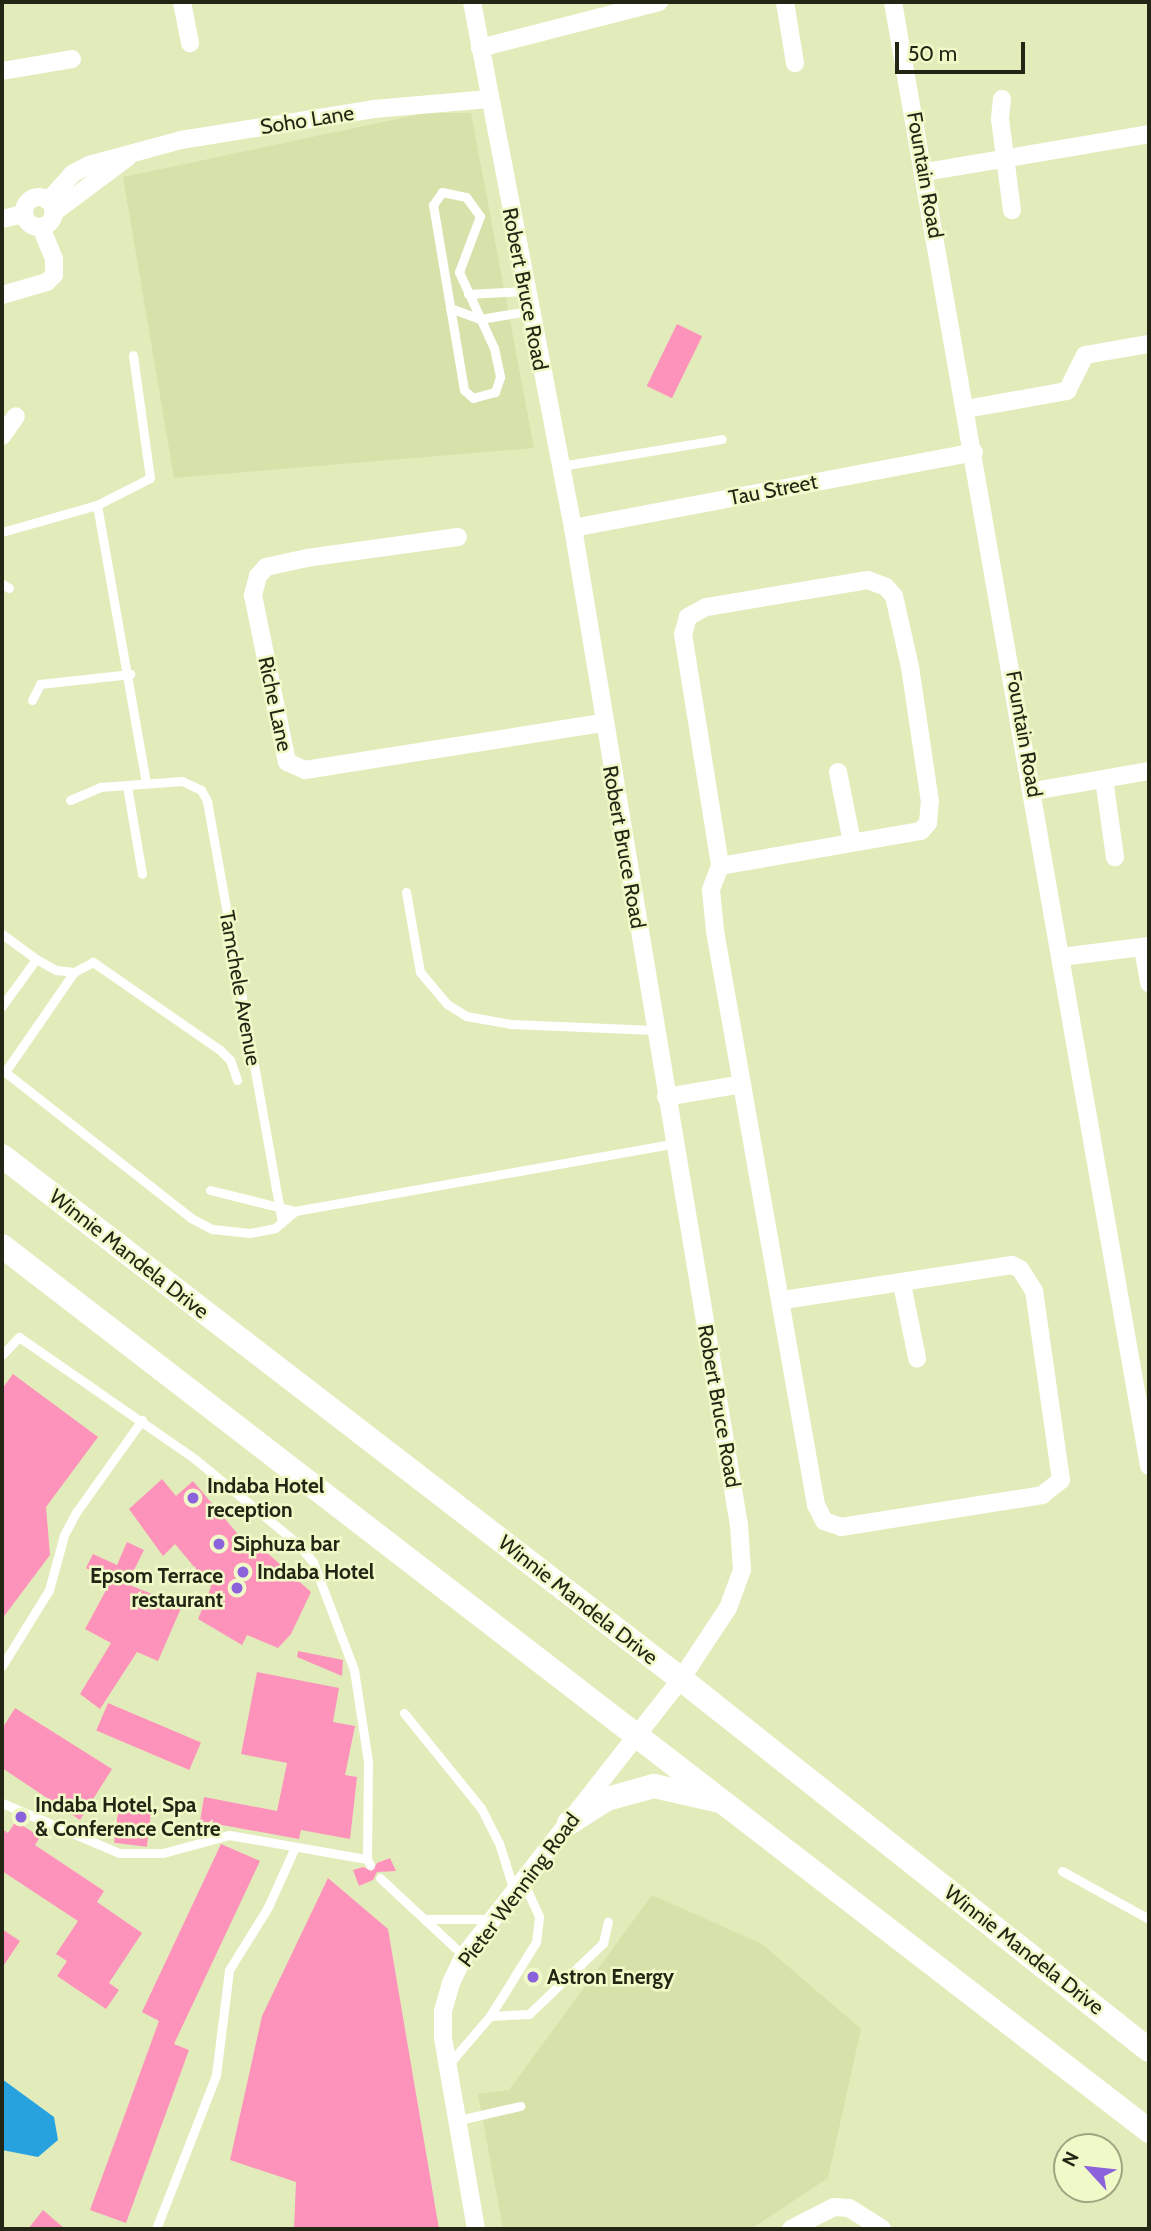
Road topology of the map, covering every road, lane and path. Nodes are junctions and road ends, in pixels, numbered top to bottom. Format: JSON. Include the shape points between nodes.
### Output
{"nodes":[{"id":1,"x":181,"y":2,"type":"edge"},
{"id":2,"x":472,"y":2,"type":"edge"},
{"id":3,"x":659,"y":2,"type":"edge"},
{"id":4,"x":785,"y":2,"type":"edge"},
{"id":5,"x":893,"y":2,"type":"edge"},
{"id":6,"x":190,"y":43,"type":"dead end"},
{"id":7,"x":480,"y":48,"type":"junction"},
{"id":8,"x":72,"y":59,"type":"dead end"},
{"id":9,"x":795,"y":63,"type":"dead end"},
{"id":10,"x":2,"y":71,"type":"edge"},
{"id":11,"x":489,"y":99,"type":"junction"},
{"id":12,"x":1002,"y":99,"type":"dead end"},
{"id":13,"x":1149,"y":134,"type":"edge"},
{"id":14,"x":1005,"y":159,"type":"junction"},
{"id":15,"x":925,"y":172,"type":"junction"},
{"id":16,"x":1012,"y":210,"type":"dead end"},
{"id":17,"x":24,"y":214,"type":"junction"},
{"id":18,"x":48,"y":214,"type":"junction"},
{"id":19,"x":2,"y":219,"type":"edge"},
{"id":20,"x":525,"y":291,"type":"junction"},
{"id":21,"x":468,"y":294,"type":"junction"},
{"id":22,"x":2,"y":295,"type":"edge"},
{"id":23,"x":450,"y":308,"type":"junction"},
{"id":24,"x":529,"y":311,"type":"junction"},
{"id":25,"x":480,"y":319,"type":"junction"},
{"id":26,"x":1149,"y":344,"type":"edge"},
{"id":27,"x":133,"y":355,"type":"dead end"},
{"id":28,"x":967,"y":409,"type":"junction"},
{"id":29,"x":16,"y":416,"type":"dead end"},
{"id":30,"x":2,"y":436,"type":"edge"},
{"id":31,"x":722,"y":439,"type":"dead end"},
{"id":32,"x":974,"y":452,"type":"junction"},
{"id":33,"x":559,"y":467,"type":"junction"},
{"id":34,"x":97,"y":505,"type":"junction"},
{"id":35,"x":573,"y":528,"type":"junction"},
{"id":36,"x":2,"y":532,"type":"edge"},
{"id":37,"x":458,"y":537,"type":"dead end"},
{"id":38,"x":130,"y":674,"type":"junction"},
{"id":39,"x":32,"y":700,"type":"dead end"},
{"id":40,"x":603,"y":723,"type":"junction"},
{"id":41,"x":1149,"y":771,"type":"edge"},
{"id":42,"x":838,"y":772,"type":"dead end"},
{"id":43,"x":1104,"y":779,"type":"junction"},
{"id":44,"x":146,"y":784,"type":"junction"},
{"id":45,"x":127,"y":786,"type":"junction"},
{"id":46,"x":1034,"y":791,"type":"junction"},
{"id":47,"x":70,"y":800,"type":"dead end"},
{"id":48,"x":852,"y":842,"type":"junction"},
{"id":49,"x":1115,"y":857,"type":"dead end"},
{"id":50,"x":720,"y":866,"type":"junction"},
{"id":51,"x":142,"y":874,"type":"dead end"},
{"id":52,"x":406,"y":892,"type":"dead end"},
{"id":53,"x":2,"y":933,"type":"edge"},
{"id":54,"x":1146,"y":947,"type":"edge"},
{"id":55,"x":1061,"y":957,"type":"junction"},
{"id":56,"x":36,"y":959,"type":"junction"},
{"id":57,"x":74,"y":972,"type":"junction"},
{"id":58,"x":1149,"y":983,"type":"edge"},
{"id":59,"x":2,"y":1006,"type":"edge"},
{"id":60,"x":655,"y":1030,"type":"junction"},
{"id":61,"x":3,"y":1071,"type":"edge"},
{"id":62,"x":237,"y":1080,"type":"dead end"},
{"id":63,"x":742,"y":1084,"type":"junction"},
{"id":64,"x":666,"y":1097,"type":"junction"},
{"id":65,"x":673,"y":1144,"type":"junction"},
{"id":66,"x":2,"y":1156,"type":"edge"},
{"id":67,"x":210,"y":1190,"type":"dead end"},
{"id":68,"x":279,"y":1207,"type":"junction"},
{"id":69,"x":296,"y":1211,"type":"junction"},
{"id":70,"x":282,"y":1222,"type":"junction"},
{"id":71,"x":2,"y":1246,"type":"edge"},
{"id":72,"x":902,"y":1284,"type":"junction"},
{"id":73,"x":782,"y":1300,"type":"junction"},
{"id":74,"x":2,"y":1355,"type":"edge"},
{"id":75,"x":917,"y":1358,"type":"dead end"},
{"id":76,"x":142,"y":1420,"type":"junction"},
{"id":77,"x":1149,"y":1466,"type":"edge"},
{"id":78,"x":2,"y":1666,"type":"edge"},
{"id":79,"x":681,"y":1679,"type":"junction"},
{"id":80,"x":404,"y":1713,"type":"dead end"},
{"id":81,"x":639,"y":1734,"type":"junction"},
{"id":82,"x":2,"y":1803,"type":"edge"},
{"id":83,"x":728,"y":1803,"type":"junction"},
{"id":84,"x":569,"y":1823,"type":"junction"},
{"id":85,"x":295,"y":1847,"type":"junction"},
{"id":86,"x":1062,"y":1871,"type":"dead end"},
{"id":87,"x":380,"y":1878,"type":"dead end"},
{"id":88,"x":519,"y":1887,"type":"junction"},
{"id":89,"x":426,"y":1919,"type":"junction"},
{"id":90,"x":494,"y":1919,"type":"junction"},
{"id":91,"x":1149,"y":1919,"type":"edge"},
{"id":92,"x":608,"y":1922,"type":"dead end"},
{"id":93,"x":464,"y":1956,"type":"junction"},
{"id":94,"x":490,"y":2016,"type":"junction"},
{"id":95,"x":1149,"y":2050,"type":"edge"},
{"id":96,"x":448,"y":2064,"type":"junction"},
{"id":97,"x":520,"y":2106,"type":"dead end"},
{"id":98,"x":459,"y":2120,"type":"junction"},
{"id":99,"x":1149,"y":2130,"type":"edge"},
{"id":100,"x":156,"y":2229,"type":"edge"},
{"id":101,"x":476,"y":2229,"type":"edge"},
{"id":102,"x":791,"y":2229,"type":"edge"},
{"id":103,"x":882,"y":2229,"type":"edge"}],
"edges":[{"from":1,"to":6,"type":"street"},
{"from":2,"to":7,"type":"street","name":"Robert Bruce Road"},
{"from":3,"to":7,"type":"street"},
{"from":4,"to":9,"type":"street"},
{"from":5,"to":15,"type":"street","name":"Fountain Road"},
{"from":7,"to":11,"type":"street","name":"Robert Bruce Road"},
{"from":8,"to":10,"type":"street"},
{"from":11,"to":18,"type":"street","name":"Soho Lane","via":[[374,109],[181,140],[128,157]]},
{"from":11,"to":20,"type":"street","name":"Robert Bruce Road"},
{"from":12,"to":14,"type":"street"},
{"from":13,"to":14,"type":"street"},
{"from":14,"to":15,"type":"street"},
{"from":14,"to":16,"type":"street"},
{"from":15,"to":28,"type":"street","name":"Fountain Road"},
{"from":17,"to":18,"type":"street","via":[[28,222]]},
{"from":17,"to":18,"type":"street","name":"Soho Lane","via":[[34,198]]},
{"from":17,"to":19,"type":"street"},
{"from":18,"to":22,"type":"street","via":[[54,275],[47,282]]},
{"from":20,"to":21,"type":"lane"},
{"from":20,"to":24,"type":"street","name":"Robert Bruce Road"},
{"from":21,"to":23,"type":"lane","via":[[459,261],[480,216],[466,197],[442,192],[433,205]]},
{"from":21,"to":25,"type":"lane"},
{"from":23,"to":25,"type":"lane"},
{"from":23,"to":25,"type":"lane","via":[[464,390],[473,398],[495,391],[500,382],[494,348]]},
{"from":24,"to":25,"type":"lane"},
{"from":24,"to":33,"type":"street","name":"Robert Bruce Road"},
{"from":26,"to":28,"type":"street","via":[[1085,355],[1067,391]]},
{"from":27,"to":34,"type":"lane","via":[[150,478]]},
{"from":28,"to":32,"type":"street","name":"Fountain Road"},
{"from":29,"to":30,"type":"street"},
{"from":31,"to":33,"type":"lane"},
{"from":32,"to":35,"type":"street","name":"Tau Street"},
{"from":32,"to":46,"type":"street","name":"Fountain Road"},
{"from":33,"to":35,"type":"street","name":"Robert Bruce Road"},
{"from":34,"to":36,"type":"lane"},
{"from":34,"to":38,"type":"lane"},
{"from":35,"to":40,"type":"street","name":"Robert Bruce Road"},
{"from":37,"to":40,"type":"street","name":"Riche Lane","via":[[307,558],[266,567],[258,576],[253,596],[287,762],[305,770]]},
{"from":38,"to":39,"type":"lane","via":[[40,684]]},
{"from":38,"to":44,"type":"lane"},
{"from":40,"to":60,"type":"street","name":"Robert Bruce Road"},
{"from":41,"to":43,"type":"street"},
{"from":42,"to":48,"type":"street"},
{"from":43,"to":46,"type":"street"},
{"from":43,"to":49,"type":"street"},
{"from":44,"to":45,"type":"lane"},
{"from":44,"to":68,"type":"lane","name":"Tamchele Avenue","via":[[182,781],[201,790],[207,801]]},
{"from":45,"to":47,"type":"lane","via":[[100,787]]},
{"from":45,"to":51,"type":"lane"},
{"from":46,"to":55,"type":"street","name":"Fountain Road"},
{"from":48,"to":50,"type":"street"},
{"from":48,"to":50,"type":"street","via":[[921,831],[931,812],[910,667],[894,596],[868,580],[706,607],[688,617],[684,646]]},
{"from":50,"to":63,"type":"street","via":[[711,890]]},
{"from":52,"to":60,"type":"lane","via":[[420,972],[447,1004],[466,1016],[525,1025]]},
{"from":53,"to":56,"type":"lane"},
{"from":54,"to":55,"type":"street"},
{"from":54,"to":58,"type":"street"},
{"from":55,"to":77,"type":"street","name":"Fountain Road"},
{"from":56,"to":57,"type":"lane","via":[[56,970]]},
{"from":56,"to":59,"type":"lane"},
{"from":57,"to":61,"type":"lane"},
{"from":57,"to":62,"type":"lane","via":[[93,962],[133,986],[220,1050],[230,1060]]},
{"from":60,"to":64,"type":"street","name":"Robert Bruce Road"},
{"from":61,"to":70,"type":"lane","via":[[191,1219],[238,1234],[275,1228]]},
{"from":63,"to":64,"type":"street"},
{"from":63,"to":73,"type":"street"},
{"from":64,"to":65,"type":"street","name":"Robert Bruce Road"},
{"from":65,"to":69,"type":"lane"},
{"from":65,"to":79,"type":"street","name":"Robert Bruce Road","via":[[743,1570],[728,1608]]},
{"from":66,"to":79,"type":"main road","name":"Winnie Mandela Drive"},
{"from":67,"to":68,"type":"lane"},
{"from":68,"to":69,"type":"lane"},
{"from":68,"to":70,"type":"lane","name":"Tamchele Avenue"},
{"from":69,"to":70,"type":"lane"},
{"from":71,"to":81,"type":"main road"},
{"from":72,"to":73,"type":"street"},
{"from":72,"to":73,"type":"street","via":[[1012,1265],[1031,1282],[1063,1471],[1056,1487],[1042,1495],[841,1527],[824,1521],[816,1505]]},
{"from":72,"to":75,"type":"street"},
{"from":74,"to":76,"type":"lane","via":[[19,1337],[64,1372]]},
{"from":76,"to":78,"type":"lane","via":[[77,1511],[64,1535],[49,1590]]},
{"from":76,"to":85,"type":"lane","via":[[244,1498],[313,1562],[354,1670],[368,1762],[368,1862]]},
{"from":79,"to":81,"type":"street","name":"Robert Bruce Road"},
{"from":79,"to":95,"type":"main road","name":"Winnie Mandela Drive"},
{"from":80,"to":88,"type":"lane","via":[[481,1808]]},
{"from":81,"to":83,"type":"main road"},
{"from":81,"to":84,"type":"street","name":"Pieter Wenning Road"},
{"from":82,"to":85,"type":"lane","via":[[100,1846],[140,1856],[229,1835]]},
{"from":83,"to":84,"type":"main road","via":[[654,1786],[607,1799]]},
{"from":83,"to":99,"type":"main road"},
{"from":84,"to":88,"type":"street","name":"Pieter Wenning Road"},
{"from":85,"to":100,"type":"lane","via":[[268,1907],[229,1970],[216,2075]]},
{"from":86,"to":91,"type":"lane"},
{"from":87,"to":89,"type":"lane"},
{"from":88,"to":90,"type":"street","name":"Pieter Wenning Road"},
{"from":88,"to":94,"type":"lane","via":[[539,1916],[538,1933]]},
{"from":89,"to":90,"type":"lane"},
{"from":89,"to":93,"type":"lane"},
{"from":90,"to":93,"type":"street","name":"Pieter Wenning Road"},
{"from":92,"to":94,"type":"lane","via":[[603,1944],[534,2010],[525,2015]]},
{"from":93,"to":96,"type":"street","name":"Pieter Wenning Road","via":[[443,2011]]},
{"from":94,"to":96,"type":"lane"},
{"from":96,"to":98,"type":"street","name":"Pieter Wenning Road"},
{"from":97,"to":98,"type":"lane"},
{"from":98,"to":101,"type":"street","name":"Pieter Wenning Road"},
{"from":102,"to":103,"type":"street","via":[[834,2207],[849,2208]]}]}
